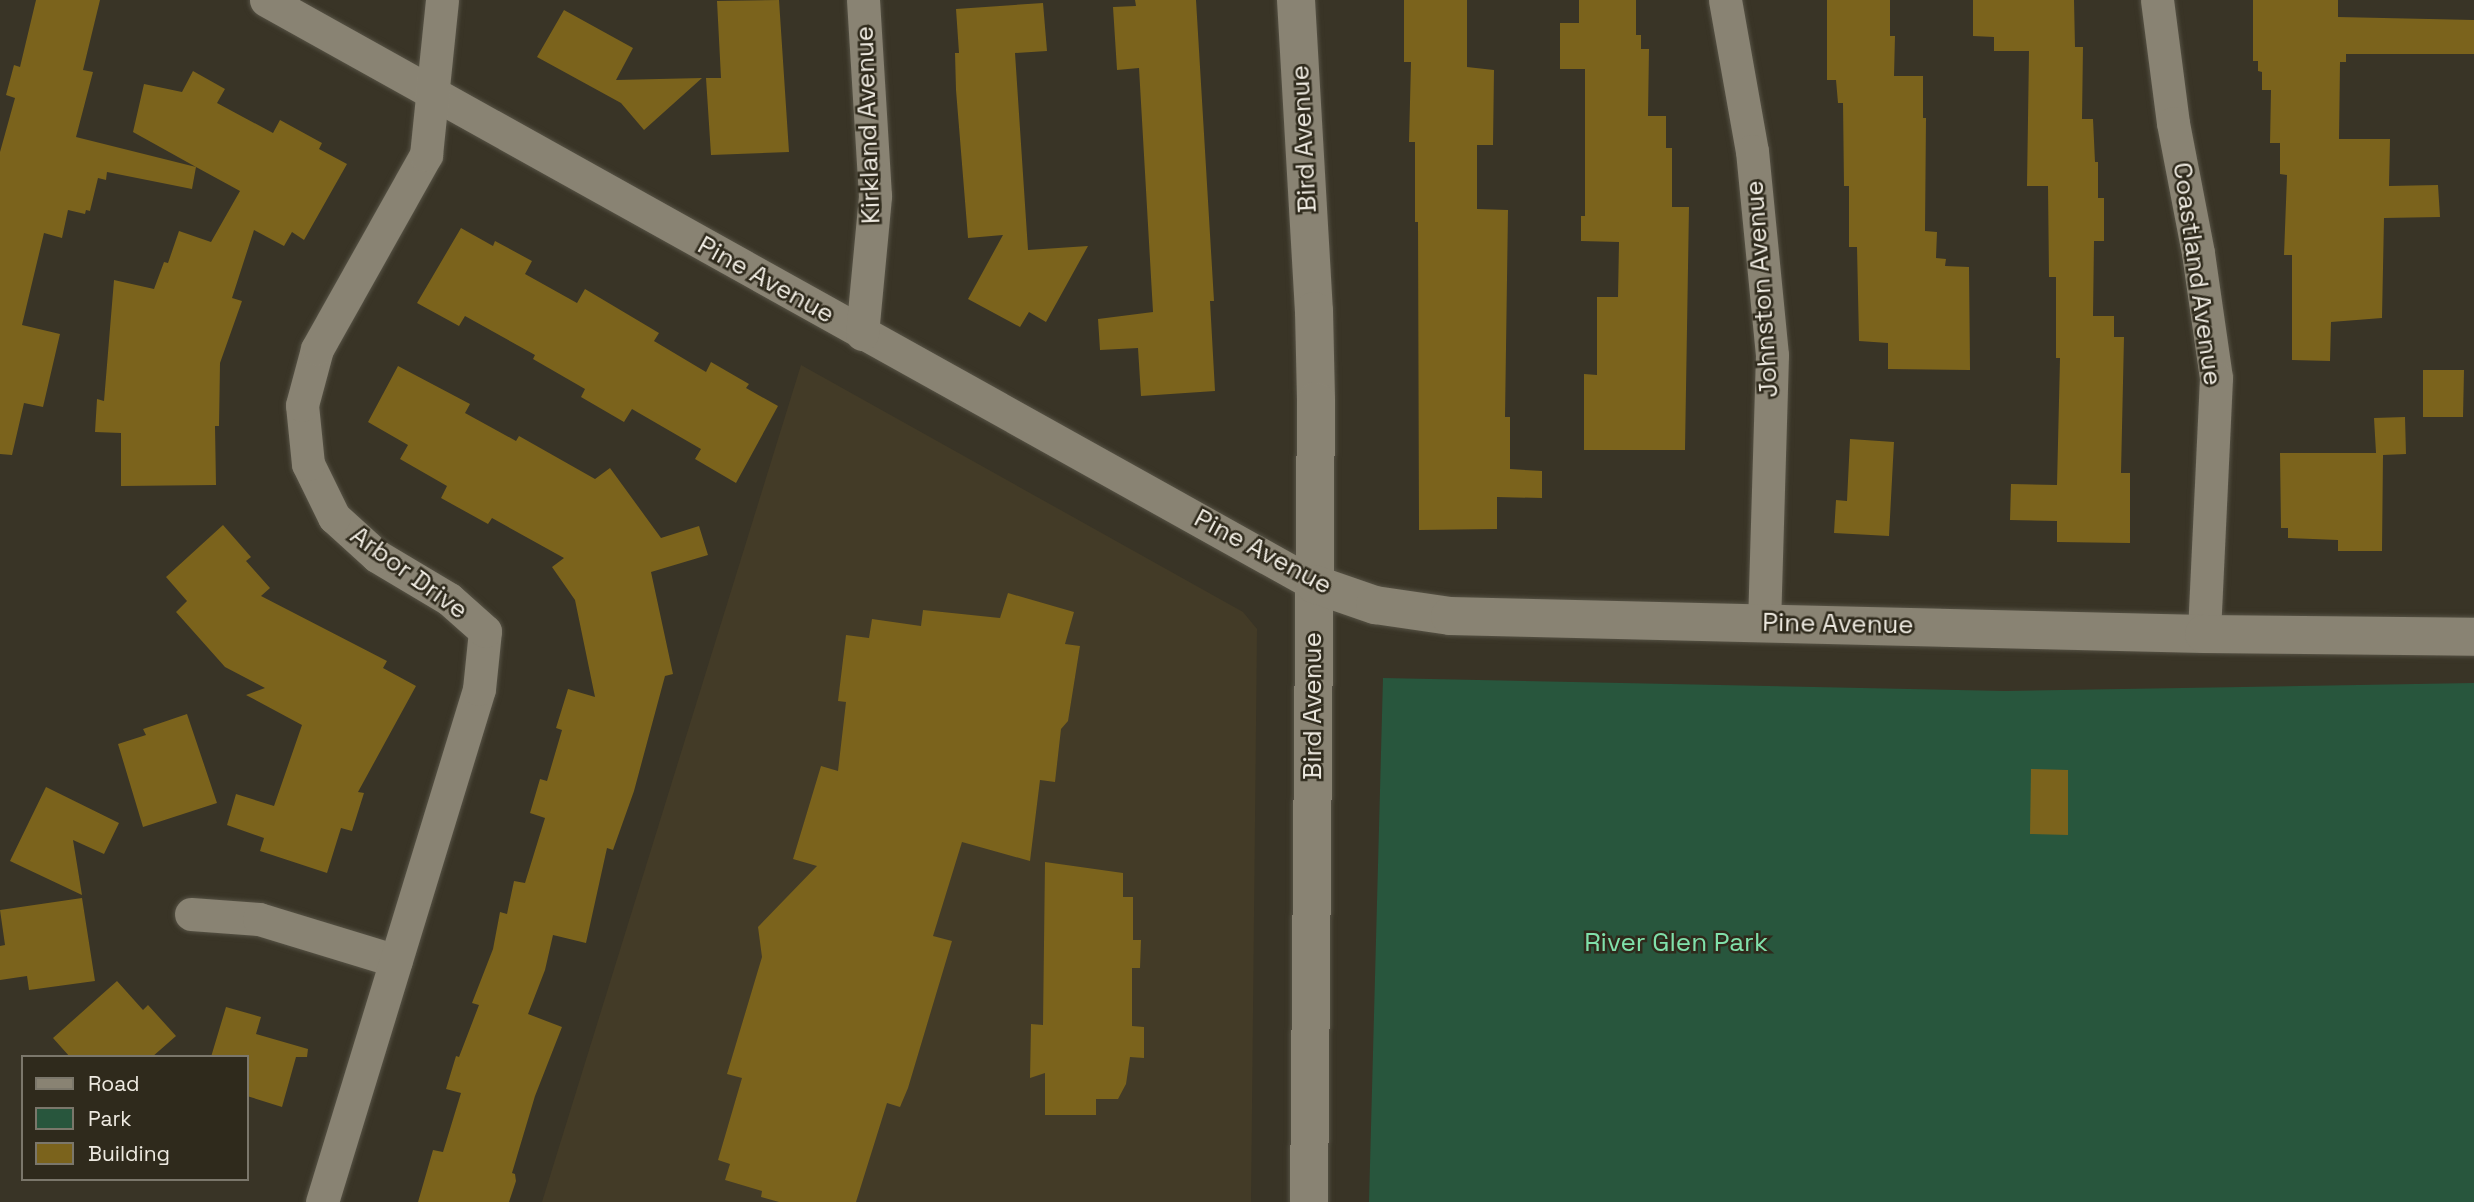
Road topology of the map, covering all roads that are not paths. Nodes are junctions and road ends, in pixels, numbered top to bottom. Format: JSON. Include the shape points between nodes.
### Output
{"nodes":[{"id":1,"x":266,"y":0,"type":"edge"},
{"id":2,"x":442,"y":0,"type":"edge"},
{"id":3,"x":863,"y":0,"type":"edge"},
{"id":4,"x":1296,"y":0,"type":"edge"},
{"id":5,"x":1725,"y":0,"type":"edge"},
{"id":6,"x":2157,"y":0,"type":"edge"},
{"id":7,"x":434,"y":94,"type":"junction"},
{"id":8,"x":862,"y":334,"type":"junction"},
{"id":9,"x":1314,"y":584,"type":"junction"},
{"id":10,"x":1764,"y":622,"type":"junction"},
{"id":11,"x":2204,"y":634,"type":"junction"},
{"id":12,"x":2474,"y":637,"type":"edge"},
{"id":13,"x":191,"y":914,"type":"dead end"},
{"id":14,"x":396,"y":961,"type":"junction"},
{"id":15,"x":321,"y":1202,"type":"edge"},
{"id":16,"x":1309,"y":1202,"type":"edge"}],
"edges":[{"from":1,"to":7,"type":"street","name":"Pine Avenue"},
{"from":2,"to":7,"type":"street","name":"Arbor Drive"},
{"from":3,"to":8,"type":"street","name":"Kirkland Avenue","via":[[875,196]]},
{"from":4,"to":9,"type":"street","name":"Bird Avenue","via":[[1314,311]]},
{"from":5,"to":10,"type":"street","name":"Johnston Avenue","via":[[1752,151],[1772,355]]},
{"from":6,"to":11,"type":"street","name":"Coastland Avenue","via":[[2216,379]]},
{"from":7,"to":8,"type":"street","name":"Pine Avenue"},
{"from":7,"to":14,"type":"street","name":"Arbor Drive","via":[[426,155],[317,349],[302,405],[307,464],[334,517],[377,556],[449,599],[485,631],[479,689]]},
{"from":8,"to":9,"type":"street","name":"Pine Avenue"},
{"from":9,"to":10,"type":"street","name":"Pine Avenue","via":[[1375,605],[1450,616]]},
{"from":9,"to":16,"type":"street","name":"Bird Avenue"},
{"from":10,"to":11,"type":"street","name":"Pine Avenue"},
{"from":11,"to":12,"type":"street","name":"Pine Avenue"},
{"from":13,"to":14,"type":"street","via":[[259,919]]},
{"from":14,"to":15,"type":"street","name":"Arbor Drive"}]}
